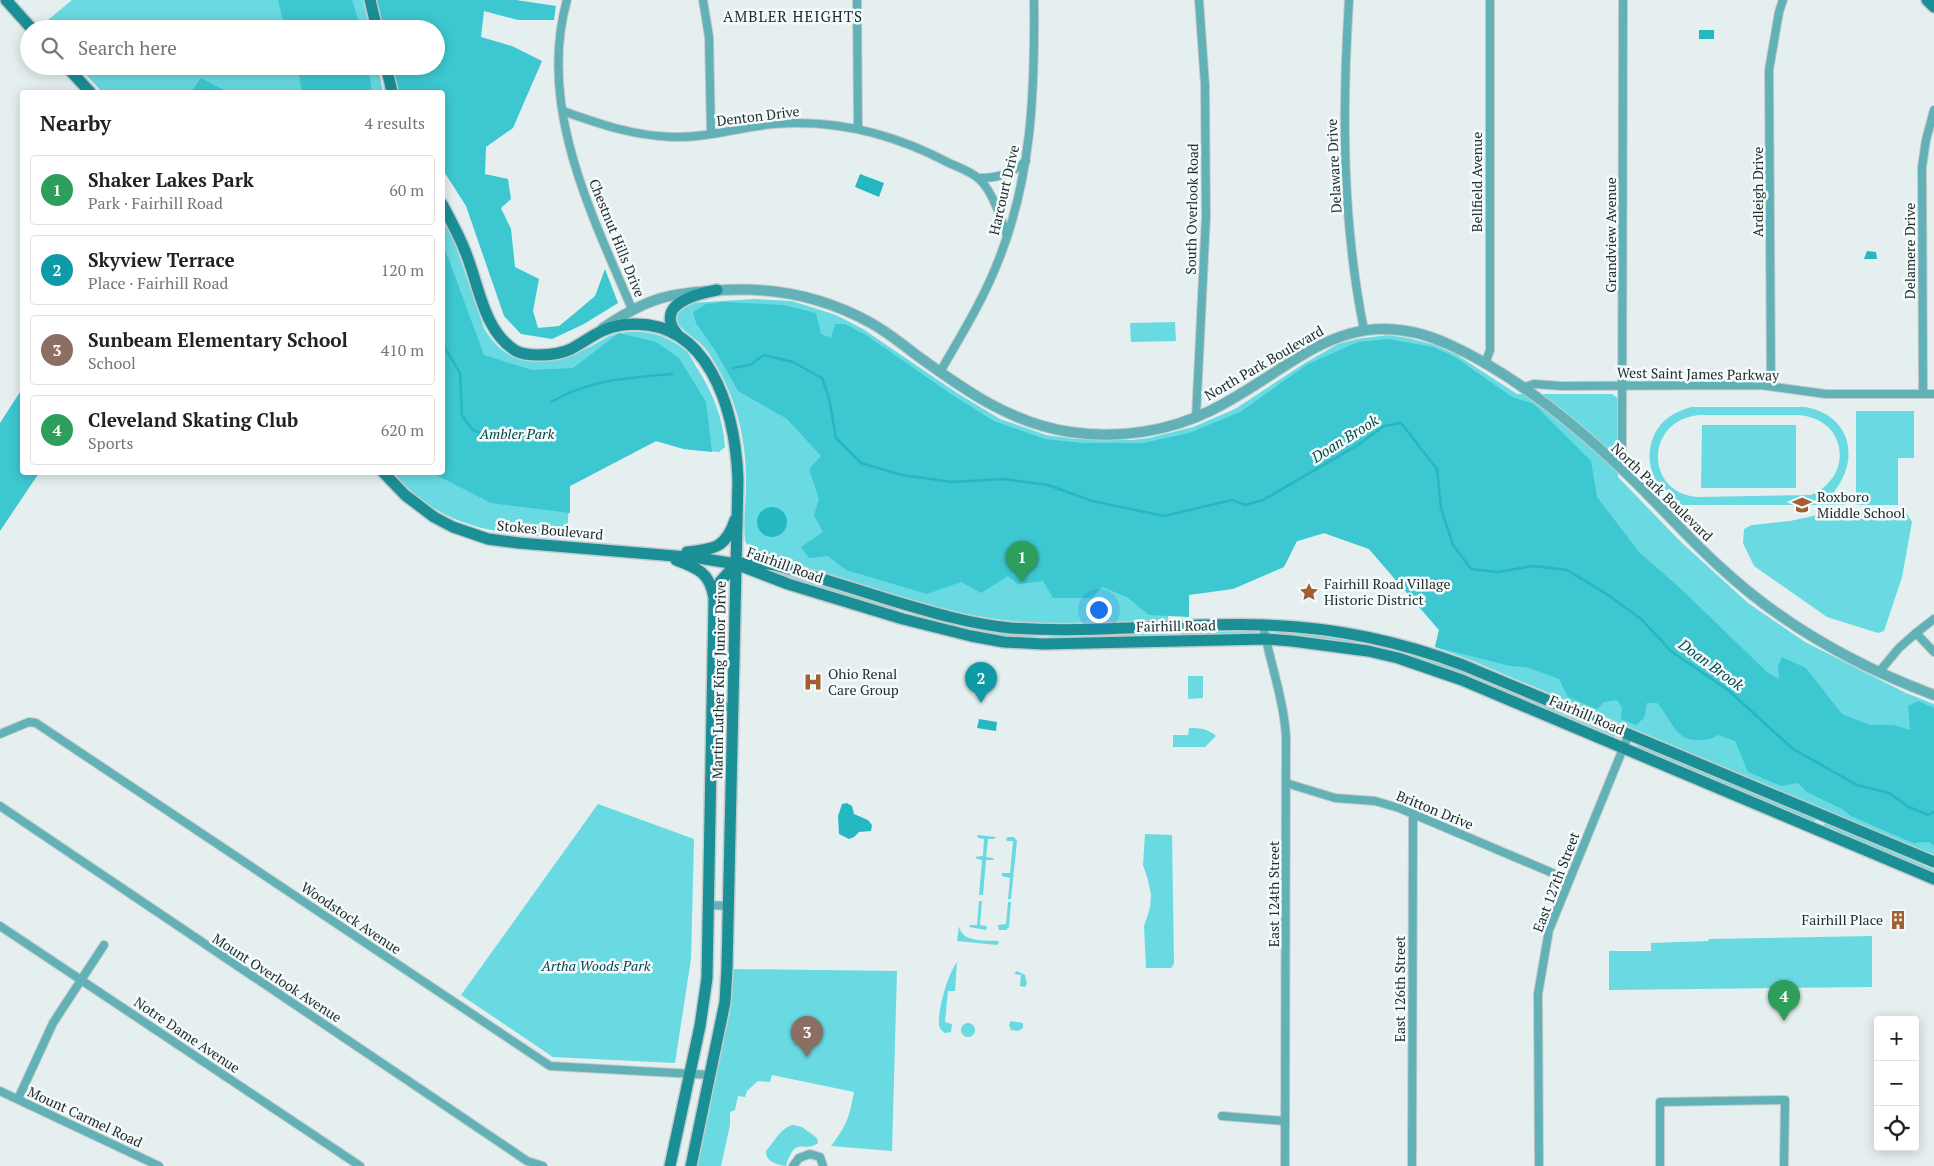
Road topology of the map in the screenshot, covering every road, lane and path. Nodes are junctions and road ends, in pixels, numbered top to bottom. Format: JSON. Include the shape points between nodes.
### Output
{"nodes":[{"id":1,"x":6,"y":0,"type":"edge"},
{"id":2,"x":370,"y":0,"type":"edge"},
{"id":3,"x":567,"y":0,"type":"edge"},
{"id":4,"x":703,"y":0,"type":"edge"},
{"id":5,"x":857,"y":0,"type":"edge"},
{"id":6,"x":1034,"y":0,"type":"edge"},
{"id":7,"x":1199,"y":0,"type":"edge"},
{"id":8,"x":1349,"y":0,"type":"edge"},
{"id":9,"x":1490,"y":0,"type":"edge"},
{"id":10,"x":1623,"y":0,"type":"edge"},
{"id":11,"x":1783,"y":0,"type":"edge"},
{"id":12,"x":1927,"y":0,"type":"edge"},
{"id":13,"x":1934,"y":7,"type":"edge"},
{"id":14,"x":24,"y":20,"type":"edge"},
{"id":15,"x":375,"y":20,"type":"edge"},
{"id":16,"x":74,"y":75,"type":"edge"},
{"id":17,"x":388,"y":75,"type":"edge"},
{"id":18,"x":88,"y":90,"type":"edge"},
{"id":19,"x":392,"y":90,"type":"edge"},
{"id":20,"x":1934,"y":110,"type":"edge"},
{"id":21,"x":563,"y":111,"type":"junction"},
{"id":22,"x":858,"y":128,"type":"junction"},
{"id":23,"x":711,"y":134,"type":"junction"},
{"id":24,"x":1026,"y":161,"type":"junction"},
{"id":25,"x":979,"y":178,"type":"junction"},
{"id":26,"x":445,"y":210,"type":"edge"},
{"id":27,"x":1007,"y":236,"type":"junction"},
{"id":28,"x":717,"y":290,"type":"junction"},
{"id":29,"x":632,"y":308,"type":"junction"},
{"id":30,"x":1364,"y":330,"type":"junction"},
{"id":31,"x":596,"y":332,"type":"junction"},
{"id":32,"x":678,"y":334,"type":"junction"},
{"id":33,"x":1485,"y":364,"type":"junction"},
{"id":34,"x":940,"y":372,"type":"junction"},
{"id":35,"x":1623,"y":386,"type":"junction"},
{"id":36,"x":1771,"y":386,"type":"junction"},
{"id":37,"x":1522,"y":388,"type":"junction"},
{"id":38,"x":1923,"y":394,"type":"junction"},
{"id":39,"x":1934,"y":394,"type":"edge"},
{"id":40,"x":1196,"y":417,"type":"junction"},
{"id":41,"x":1622,"y":469,"type":"junction"},
{"id":42,"x":386,"y":475,"type":"edge"},
{"id":43,"x":737,"y":511,"type":"junction"},
{"id":44,"x":662,"y":555,"type":"junction"},
{"id":45,"x":736,"y":564,"type":"junction"},
{"id":46,"x":714,"y":601,"type":"junction"},
{"id":47,"x":904,"y":604,"type":"junction"},
{"id":48,"x":934,"y":613,"type":"junction"},
{"id":49,"x":900,"y":618,"type":"junction"},
{"id":50,"x":1934,"y":619,"type":"edge"},
{"id":51,"x":1263,"y":625,"type":"junction"},
{"id":52,"x":930,"y":627,"type":"junction"},
{"id":53,"x":1043,"y":629,"type":"junction"},
{"id":54,"x":1916,"y":633,"type":"junction"},
{"id":55,"x":1363,"y":636,"type":"junction"},
{"id":56,"x":1266,"y":639,"type":"junction"},
{"id":57,"x":1043,"y":644,"type":"junction"},
{"id":58,"x":1362,"y":650,"type":"junction"},
{"id":59,"x":1934,"y":652,"type":"edge"},
{"id":60,"x":1879,"y":672,"type":"junction"},
{"id":61,"x":1934,"y":695,"type":"edge"},
{"id":62,"x":713,"y":707,"type":"junction"},
{"id":63,"x":733,"y":707,"type":"junction"},
{"id":64,"x":0,"y":734,"type":"edge"},
{"id":65,"x":1628,"y":734,"type":"junction"},
{"id":66,"x":1623,"y":747,"type":"junction"},
{"id":67,"x":1286,"y":782,"type":"junction"},
{"id":68,"x":0,"y":806,"type":"edge"},
{"id":69,"x":1413,"y":813,"type":"junction"},
{"id":70,"x":1822,"y":815,"type":"junction"},
{"id":71,"x":1816,"y":829,"type":"junction"},
{"id":72,"x":1934,"y":862,"type":"edge"},
{"id":73,"x":1934,"y":879,"type":"edge"},
{"id":74,"x":1569,"y":880,"type":"junction"},
{"id":75,"x":708,"y":905,"type":"junction"},
{"id":76,"x":729,"y":906,"type":"junction"},
{"id":77,"x":0,"y":926,"type":"edge"},
{"id":78,"x":104,"y":945,"type":"dead end"},
{"id":79,"x":82,"y":980,"type":"junction"},
{"id":80,"x":690,"y":1074,"type":"junction"},
{"id":81,"x":711,"y":1075,"type":"junction"},
{"id":82,"x":0,"y":1091,"type":"edge"},
{"id":83,"x":18,"y":1099,"type":"junction"},
{"id":84,"x":1222,"y":1116,"type":"dead end"},
{"id":85,"x":1285,"y":1121,"type":"junction"},
{"id":86,"x":159,"y":1166,"type":"edge"},
{"id":87,"x":360,"y":1166,"type":"edge"},
{"id":88,"x":543,"y":1166,"type":"edge"},
{"id":89,"x":670,"y":1166,"type":"edge"},
{"id":90,"x":691,"y":1166,"type":"edge"},
{"id":91,"x":793,"y":1166,"type":"edge"},
{"id":92,"x":823,"y":1166,"type":"edge"},
{"id":93,"x":1285,"y":1166,"type":"edge"},
{"id":94,"x":1412,"y":1166,"type":"edge"},
{"id":95,"x":1538,"y":1166,"type":"edge"},
{"id":96,"x":1660,"y":1166,"type":"edge"},
{"id":97,"x":1784,"y":1166,"type":"edge"}],
"edges":[{"from":1,"to":14,"type":"main road"},
{"from":2,"to":15,"type":"main road"},
{"from":3,"to":21,"type":"street","name":"Chestnut Hills Drive","via":[[559,62]]},
{"from":4,"to":23,"type":"street","via":[[709,37]]},
{"from":5,"to":22,"type":"street"},
{"from":6,"to":24,"type":"street","name":"Harcourt Drive","via":[[1033,100]]},
{"from":7,"to":40,"type":"street","name":"South Overlook Road","via":[[1205,85],[1206,217]]},
{"from":8,"to":30,"type":"street","name":"Delaware Drive","via":[[1344,96],[1345,183]]},
{"from":9,"to":33,"type":"street","name":"Bellfield Avenue","via":[[1490,350]]},
{"from":10,"to":35,"type":"street","name":"Grandview Avenue"},
{"from":11,"to":36,"type":"street","name":"Ardleigh Drive","via":[[1769,70]]},
{"from":12,"to":13,"type":"main road"},
{"from":16,"to":18,"type":"main road"},
{"from":17,"to":19,"type":"main road"},
{"from":20,"to":38,"type":"street","name":"Delamere Drive","via":[[1922,167]]},
{"from":21,"to":23,"type":"street","name":"Denton Drive","via":[[608,127],[655,136]]},
{"from":21,"to":29,"type":"street","name":"Chestnut Hills Drive","via":[[583,193]]},
{"from":22,"to":23,"type":"street","name":"Denton Drive","via":[[806,123],[772,124]]},
{"from":22,"to":25,"type":"street","name":"Denton Drive","via":[[901,140]]},
{"from":24,"to":25,"type":"street","via":[[1006,175]]},
{"from":24,"to":27,"type":"street","name":"Harcourt Drive"},
{"from":25,"to":27,"type":"street","via":[[995,205]]},
{"from":26,"to":31,"type":"main road","via":[[500,338],[518,352],[552,354],[570,349]]},
{"from":27,"to":34,"type":"street","name":"Harcourt Drive","via":[[980,299]]},
{"from":28,"to":29,"type":"street","name":"North Park Boulevard","via":[[684,292]]},
{"from":28,"to":32,"type":"main road","via":[[676,305],[671,320]]},
{"from":28,"to":34,"type":"street","name":"North Park Boulevard","via":[[769,290],[841,308],[872,324]]},
{"from":29,"to":31,"type":"street","name":"North Park Boulevard"},
{"from":30,"to":33,"type":"street","name":"North Park Boulevard","via":[[1392,329],[1423,334]]},
{"from":30,"to":40,"type":"street","name":"North Park Boulevard","via":[[1342,335],[1312,349],[1238,396]]},
{"from":31,"to":32,"type":"main road","via":[[622,325],[644,325]]},
{"from":32,"to":43,"type":"main road","via":[[706,363],[724,396],[737,453]]},
{"from":33,"to":37,"type":"street","name":"North Park Boulevard"},
{"from":34,"to":40,"type":"street","name":"North Park Boulevard","via":[[983,401],[1011,415],[1067,431],[1097,435],[1133,433]]},
{"from":35,"to":36,"type":"street","name":"West Saint James Parkway"},
{"from":35,"to":37,"type":"street","name":"West Saint James Parkway","via":[[1541,384]]},
{"from":35,"to":41,"type":"street","name":"Grandview Avenue"},
{"from":36,"to":38,"type":"street","name":"West Saint James Parkway","via":[[1826,394]]},
{"from":37,"to":41,"type":"street","name":"North Park Boulevard"},
{"from":38,"to":39,"type":"street","name":"West Saint James Parkway"},
{"from":41,"to":60,"type":"street","name":"North Park Boulevard","via":[[1742,586],[1823,643]]},
{"from":42,"to":44,"type":"main road","name":"Stokes Boulevard","via":[[418,507],[470,534],[504,542]]},
{"from":43,"to":44,"type":"main road","via":[[727,540],[718,546]]},
{"from":43,"to":45,"type":"main road"},
{"from":44,"to":45,"type":"main road","name":"Stokes Boulevard"},
{"from":44,"to":46,"type":"main road","via":[[695,567],[706,576]]},
{"from":45,"to":46,"type":"main road","name":"Martin Luther King Junior Drive","via":[[720,582]]},
{"from":45,"to":47,"type":"main road","name":"Fairhill Road","via":[[775,564]]},
{"from":45,"to":49,"type":"main road","name":"Fairhill Road","via":[[788,584]]},
{"from":45,"to":63,"type":"main road","name":"Martin Luther King Junior Drive"},
{"from":46,"to":62,"type":"main road","name":"Martin Luther King Junior Drive"},
{"from":47,"to":48,"type":"main road","name":"Fairhill Road"},
{"from":47,"to":49,"type":"main road"},
{"from":48,"to":52,"type":"main road"},
{"from":48,"to":53,"type":"main road","name":"Fairhill Road","via":[[972,622]]},
{"from":49,"to":52,"type":"main road","name":"Fairhill Road"},
{"from":50,"to":54,"type":"street"},
{"from":51,"to":53,"type":"main road","name":"Fairhill Road"},
{"from":51,"to":55,"type":"main road","name":"Fairhill Road"},
{"from":51,"to":56,"type":"street","name":"East 124th Street"},
{"from":52,"to":57,"type":"main road","name":"Fairhill Road","via":[[988,639]]},
{"from":53,"to":57,"type":"main road"},
{"from":54,"to":59,"type":"street"},
{"from":54,"to":60,"type":"street"},
{"from":55,"to":58,"type":"main road"},
{"from":55,"to":65,"type":"main road","name":"Fairhill Road","via":[[1433,654]]},
{"from":56,"to":57,"type":"main road","name":"Fairhill Road"},
{"from":56,"to":58,"type":"main road","name":"Fairhill Road"},
{"from":56,"to":67,"type":"street","name":"East 124th Street","via":[[1283,708]]},
{"from":58,"to":66,"type":"main road","name":"Fairhill Road","via":[[1432,669]]},
{"from":60,"to":61,"type":"street","name":"North Park Boulevard"},
{"from":62,"to":63,"type":"street"},
{"from":62,"to":75,"type":"main road","name":"Martin Luther King Junior Drive"},
{"from":63,"to":76,"type":"main road","name":"Martin Luther King Junior Drive"},
{"from":64,"to":80,"type":"street","name":"Woodstock Avenue","via":[[29,722],[36,723],[550,1066]]},
{"from":65,"to":66,"type":"street","name":"East 127th Street"},
{"from":65,"to":70,"type":"main road","name":"Fairhill Road"},
{"from":66,"to":71,"type":"main road","name":"Fairhill Road"},
{"from":66,"to":74,"type":"street","name":"East 127th Street"},
{"from":67,"to":69,"type":"street","name":"Britton Drive","via":[[1335,798],[1375,801]]},
{"from":67,"to":85,"type":"street","name":"East 124th Street"},
{"from":68,"to":88,"type":"street","name":"Mount Overlook Avenue","via":[[527,1161]]},
{"from":69,"to":74,"type":"street","name":"Britton Drive"},
{"from":69,"to":94,"type":"street","name":"East 126th Street"},
{"from":70,"to":71,"type":"main road"},
{"from":70,"to":72,"type":"main road","name":"Fairhill Road"},
{"from":71,"to":73,"type":"main road","name":"Fairhill Road"},
{"from":74,"to":95,"type":"street","name":"East 127th Street","via":[[1549,930],[1538,994]]},
{"from":75,"to":76,"type":"street"},
{"from":75,"to":80,"type":"main road","name":"Martin Luther King Junior Drive","via":[[706,984]]},
{"from":76,"to":81,"type":"main road","name":"Martin Luther King Junior Drive","via":[[726,993]]},
{"from":77,"to":79,"type":"street","name":"Notre Dame Avenue"},
{"from":78,"to":79,"type":"street"},
{"from":79,"to":83,"type":"street","via":[[53,1023]]},
{"from":79,"to":87,"type":"street","name":"Notre Dame Avenue"},
{"from":80,"to":81,"type":"street","name":"Woodstock Avenue"},
{"from":80,"to":89,"type":"main road","name":"Martin Luther King Junior Drive"},
{"from":81,"to":90,"type":"main road","name":"Martin Luther King Junior Drive"},
{"from":82,"to":83,"type":"street","name":"Mount Carmel Road"},
{"from":83,"to":86,"type":"street","name":"Mount Carmel Road"},
{"from":84,"to":85,"type":"street"},
{"from":85,"to":93,"type":"street","name":"East 124th Street"},
{"from":91,"to":92,"type":"street","via":[[802,1156],[810,1154],[820,1157]]},
{"from":96,"to":97,"type":"street","via":[[1660,1102],[1785,1100]]}]}
